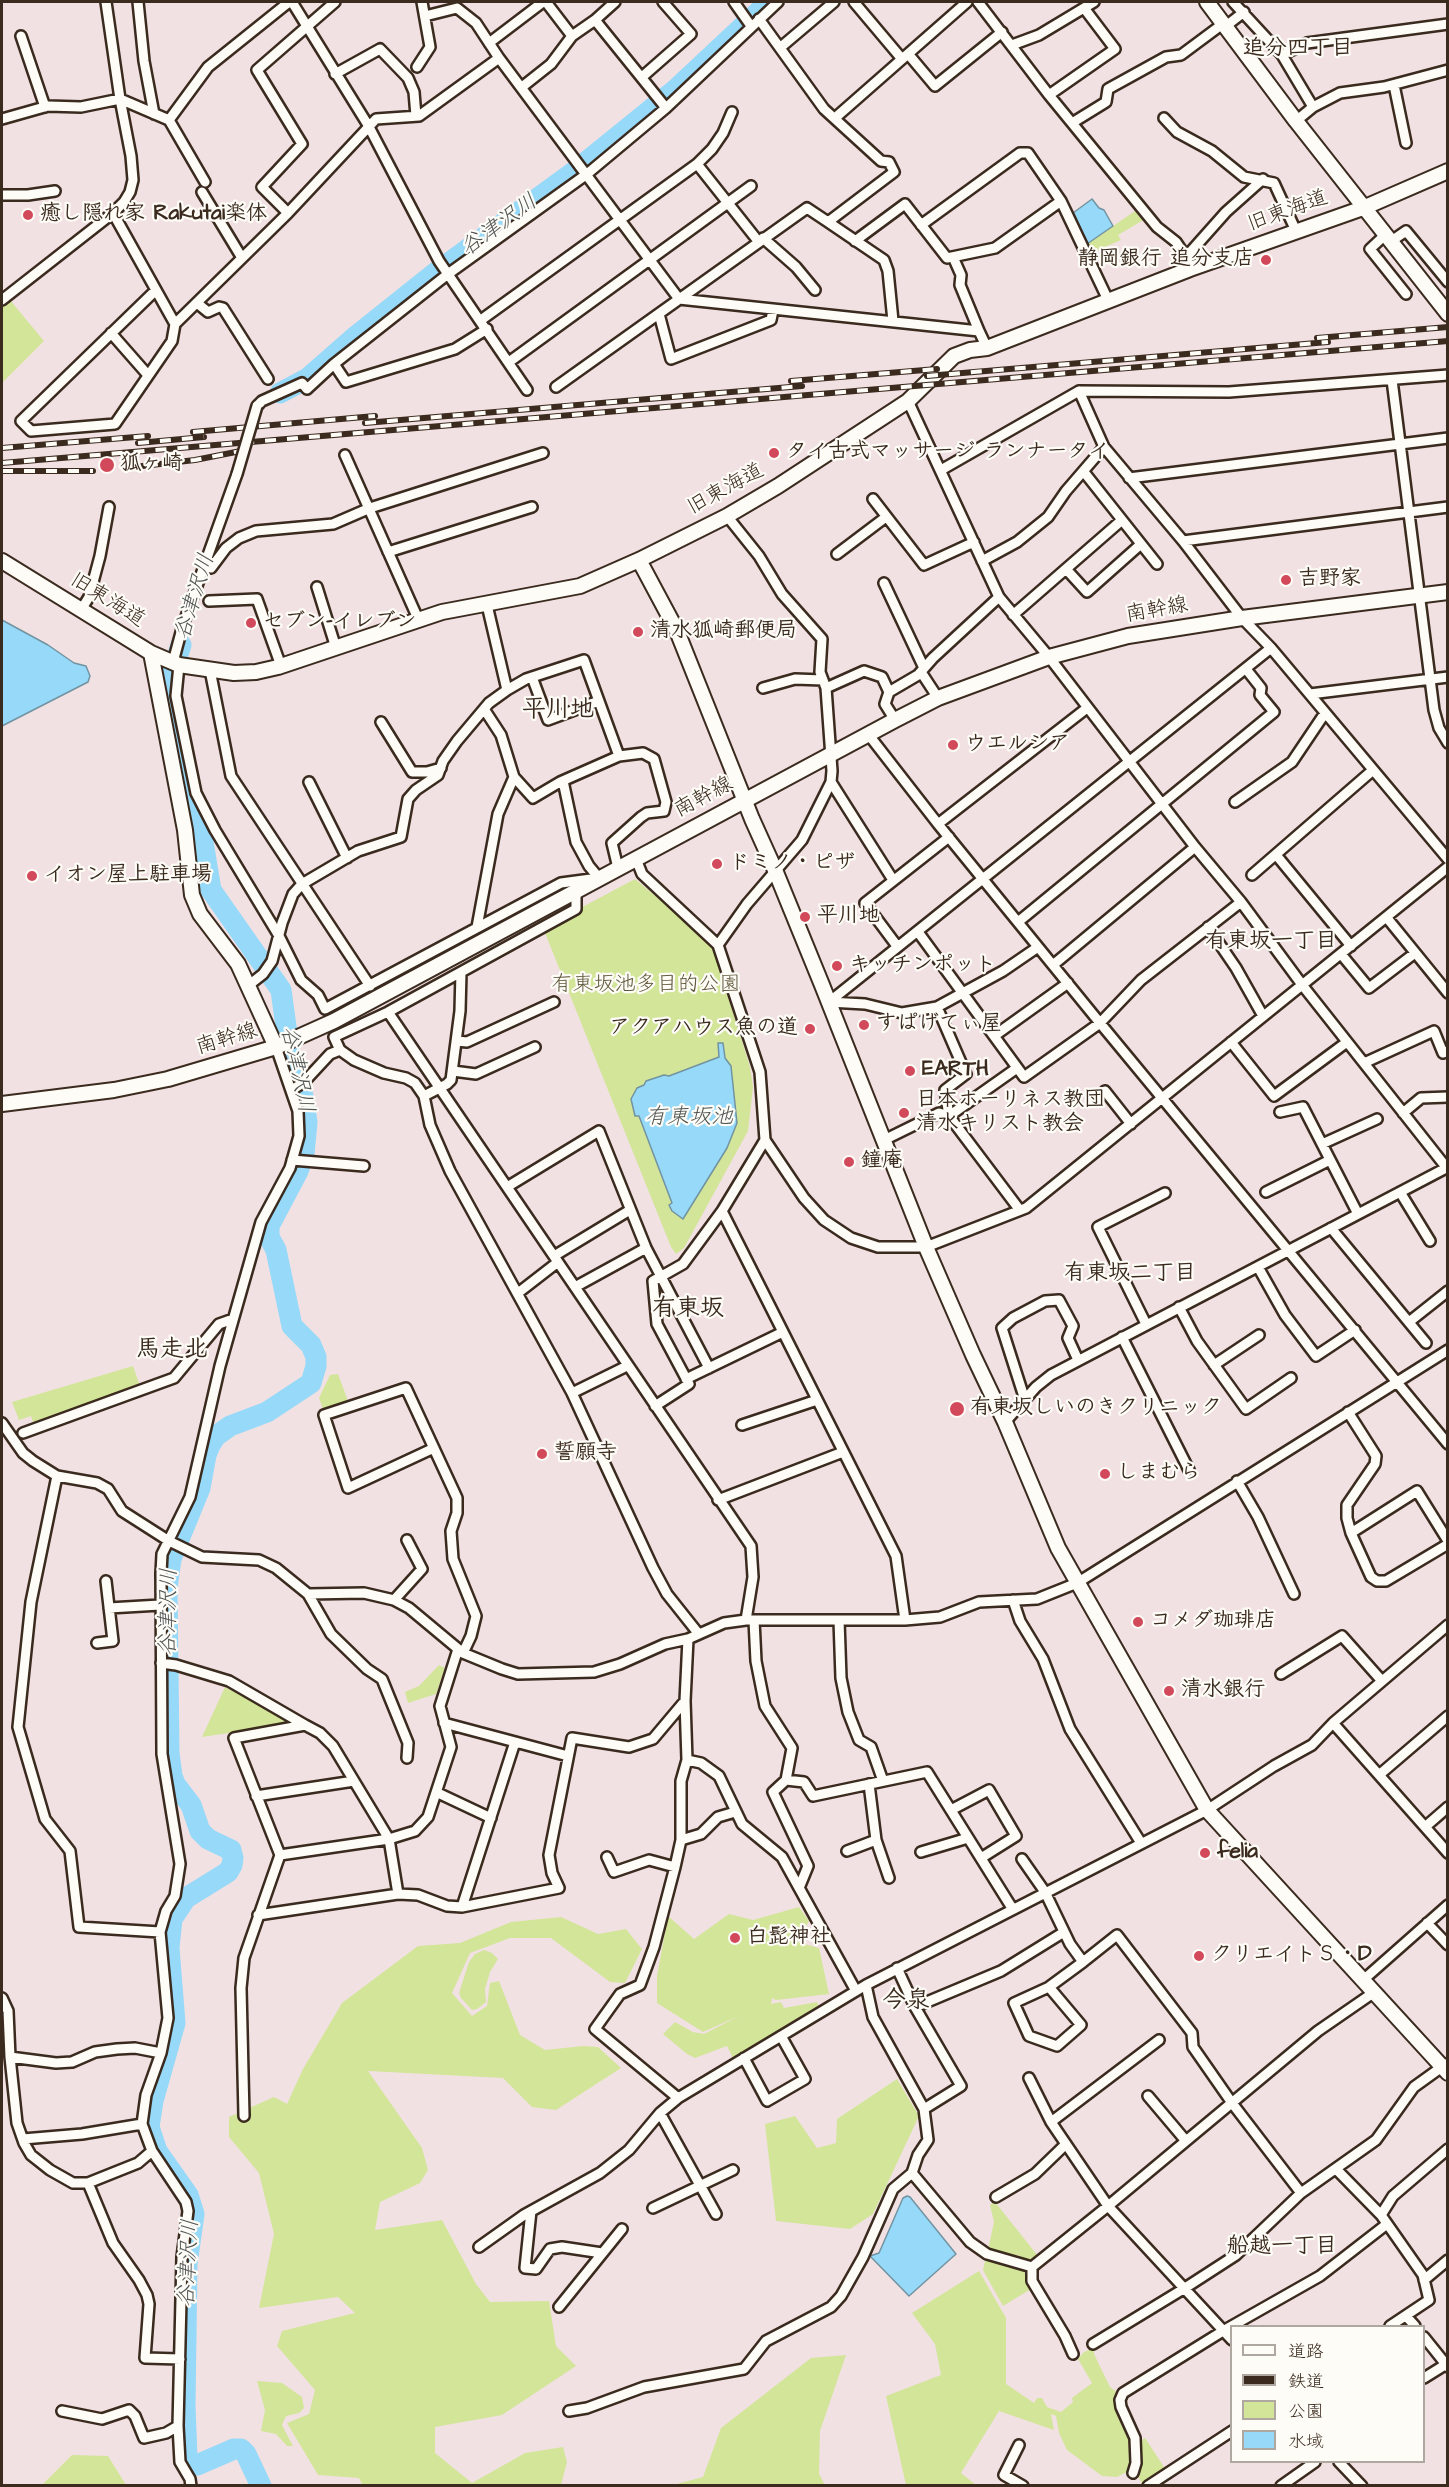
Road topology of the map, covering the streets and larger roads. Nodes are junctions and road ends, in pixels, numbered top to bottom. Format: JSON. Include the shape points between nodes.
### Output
{"nodes":[{"id":1,"x":106,"y":2,"type":"edge"},
{"id":2,"x":138,"y":2,"type":"edge"},
{"id":3,"x":290,"y":2,"type":"edge"},
{"id":4,"x":335,"y":2,"type":"edge"},
{"id":5,"x":422,"y":2,"type":"edge"},
{"id":6,"x":465,"y":2,"type":"edge"},
{"id":7,"x":545,"y":2,"type":"edge"},
{"id":8,"x":615,"y":2,"type":"edge"},
{"id":9,"x":663,"y":2,"type":"edge"},
{"id":10,"x":734,"y":2,"type":"edge"},
{"id":11,"x":778,"y":2,"type":"edge"},
{"id":12,"x":834,"y":2,"type":"edge"},
{"id":13,"x":854,"y":2,"type":"edge"},
{"id":14,"x":967,"y":2,"type":"edge"},
{"id":15,"x":992,"y":2,"type":"edge"},
{"id":16,"x":1094,"y":2,"type":"edge"},
{"id":17,"x":1207,"y":2,"type":"edge"},
{"id":18,"x":1233,"y":2,"type":"edge"},
{"id":19,"x":981,"y":5,"type":"edge"},
{"id":20,"x":457,"y":8,"type":"junction"},
{"id":21,"x":1084,"y":8,"type":"junction"},
{"id":22,"x":1244,"y":12,"type":"junction"},
{"id":23,"x":425,"y":16,"type":"junction"},
{"id":24,"x":759,"y":19,"type":"junction"},
{"id":25,"x":595,"y":20,"type":"junction"},
{"id":26,"x":1448,"y":24,"type":"edge"},
{"id":27,"x":1225,"y":25,"type":"junction"},
{"id":28,"x":751,"y":26,"type":"junction"},
{"id":29,"x":306,"y":27,"type":"junction"},
{"id":30,"x":1002,"y":32,"type":"junction"},
{"id":31,"x":21,"y":36,"type":"dead end"},
{"id":32,"x":572,"y":36,"type":"junction"},
{"id":33,"x":489,"y":43,"type":"junction"},
{"id":34,"x":1012,"y":45,"type":"junction"},
{"id":35,"x":781,"y":47,"type":"junction"},
{"id":36,"x":1282,"y":54,"type":"junction"},
{"id":37,"x":905,"y":57,"type":"junction"},
{"id":38,"x":499,"y":58,"type":"junction"},
{"id":39,"x":417,"y":68,"type":"dead end"},
{"id":40,"x":1448,"y":70,"type":"edge"},
{"id":41,"x":335,"y":74,"type":"junction"},
{"id":42,"x":642,"y":77,"type":"junction"},
{"id":43,"x":1394,"y":85,"type":"junction"},
{"id":44,"x":522,"y":87,"type":"junction"},
{"id":45,"x":1049,"y":95,"type":"junction"},
{"id":46,"x":120,"y":99,"type":"junction"},
{"id":47,"x":45,"y":107,"type":"junction"},
{"id":48,"x":1314,"y":107,"type":"junction"},
{"id":49,"x":666,"y":108,"type":"junction"},
{"id":50,"x":732,"y":112,"type":"dead end"},
{"id":51,"x":154,"y":114,"type":"junction"},
{"id":52,"x":416,"y":116,"type":"junction"},
{"id":53,"x":835,"y":118,"type":"junction"},
{"id":54,"x":1164,"y":118,"type":"dead end"},
{"id":55,"x":2,"y":119,"type":"edge"},
{"id":56,"x":169,"y":120,"type":"junction"},
{"id":57,"x":1296,"y":122,"type":"junction"},
{"id":58,"x":1072,"y":123,"type":"junction"},
{"id":59,"x":368,"y":125,"type":"junction"},
{"id":60,"x":1406,"y":143,"type":"dead end"},
{"id":61,"x":697,"y":164,"type":"junction"},
{"id":62,"x":1448,"y":171,"type":"edge"},
{"id":63,"x":587,"y":174,"type":"junction"},
{"id":64,"x":1263,"y":179,"type":"junction"},
{"id":65,"x":205,"y":182,"type":"dead end"},
{"id":66,"x":752,"y":186,"type":"dead end"},
{"id":67,"x":55,"y":190,"type":"dead end"},
{"id":68,"x":202,"y":192,"type":"dead end"},
{"id":69,"x":2,"y":195,"type":"edge"},
{"id":70,"x":1061,"y":201,"type":"junction"},
{"id":71,"x":728,"y":203,"type":"junction"},
{"id":72,"x":1363,"y":208,"type":"junction"},
{"id":73,"x":112,"y":213,"type":"junction"},
{"id":74,"x":288,"y":213,"type":"junction"},
{"id":75,"x":619,"y":220,"type":"junction"},
{"id":76,"x":828,"y":222,"type":"junction"},
{"id":77,"x":921,"y":225,"type":"junction"},
{"id":78,"x":1296,"y":231,"type":"junction"},
{"id":79,"x":1388,"y":239,"type":"junction"},
{"id":80,"x":761,"y":240,"type":"junction"},
{"id":81,"x":855,"y":241,"type":"junction"},
{"id":82,"x":953,"y":257,"type":"junction"},
{"id":83,"x":242,"y":258,"type":"junction"},
{"id":84,"x":650,"y":259,"type":"junction"},
{"id":85,"x":1188,"y":263,"type":"junction"},
{"id":86,"x":448,"y":274,"type":"junction"},
{"id":87,"x":1448,"y":282,"type":"edge"},
{"id":88,"x":156,"y":290,"type":"junction"},
{"id":89,"x":815,"y":290,"type":"dead end"},
{"id":90,"x":1406,"y":294,"type":"dead end"},
{"id":91,"x":679,"y":299,"type":"junction"},
{"id":92,"x":2,"y":300,"type":"edge"},
{"id":93,"x":1109,"y":302,"type":"junction"},
{"id":94,"x":196,"y":303,"type":"junction"},
{"id":95,"x":773,"y":310,"type":"junction"},
{"id":96,"x":659,"y":314,"type":"junction"},
{"id":97,"x":1448,"y":314,"type":"edge"},
{"id":98,"x":481,"y":320,"type":"junction"},
{"id":99,"x":893,"y":321,"type":"junction"},
{"id":100,"x":175,"y":324,"type":"junction"},
{"id":101,"x":487,"y":329,"type":"junction"},
{"id":102,"x":979,"y":331,"type":"junction"},
{"id":103,"x":111,"y":333,"type":"junction"},
{"id":104,"x":987,"y":348,"type":"junction"},
{"id":105,"x":509,"y":362,"type":"junction"},
{"id":106,"x":334,"y":364,"type":"junction"},
{"id":107,"x":147,"y":375,"type":"junction"},
{"id":108,"x":1448,"y":375,"type":"edge"},
{"id":109,"x":268,"y":379,"type":"dead end"},
{"id":110,"x":1392,"y":380,"type":"junction"},
{"id":111,"x":556,"y":387,"type":"dead end"},
{"id":112,"x":527,"y":390,"type":"dead end"},
{"id":113,"x":1079,"y":392,"type":"junction"},
{"id":114,"x":908,"y":401,"type":"junction"},
{"id":115,"x":1448,"y":438,"type":"edge"},
{"id":116,"x":1401,"y":444,"type":"junction"},
{"id":117,"x":1104,"y":447,"type":"junction"},
{"id":118,"x":543,"y":453,"type":"dead end"},
{"id":119,"x":345,"y":455,"type":"dead end"},
{"id":120,"x":941,"y":470,"type":"junction"},
{"id":121,"x":1083,"y":472,"type":"junction"},
{"id":122,"x":1129,"y":478,"type":"junction"},
{"id":123,"x":873,"y":500,"type":"dead end"},
{"id":124,"x":109,"y":507,"type":"dead end"},
{"id":125,"x":532,"y":507,"type":"dead end"},
{"id":126,"x":1448,"y":507,"type":"edge"},
{"id":127,"x":370,"y":508,"type":"junction"},
{"id":128,"x":1409,"y":511,"type":"junction"},
{"id":129,"x":727,"y":516,"type":"junction"},
{"id":130,"x":886,"y":517,"type":"junction"},
{"id":131,"x":1122,"y":520,"type":"junction"},
{"id":132,"x":1183,"y":541,"type":"junction"},
{"id":133,"x":974,"y":542,"type":"junction"},
{"id":134,"x":1141,"y":544,"type":"junction"},
{"id":135,"x":388,"y":552,"type":"junction"},
{"id":136,"x":837,"y":554,"type":"dead end"},
{"id":137,"x":639,"y":560,"type":"junction"},
{"id":138,"x":2,"y":561,"type":"edge"},
{"id":139,"x":982,"y":561,"type":"junction"},
{"id":140,"x":1157,"y":564,"type":"dead end"},
{"id":141,"x":205,"y":566,"type":"junction"},
{"id":142,"x":1066,"y":568,"type":"junction"},
{"id":143,"x":884,"y":583,"type":"dead end"},
{"id":144,"x":317,"y":587,"type":"dead end"},
{"id":145,"x":1448,"y":592,"type":"edge"},
{"id":146,"x":1419,"y":596,"type":"junction"},
{"id":147,"x":999,"y":597,"type":"junction"},
{"id":148,"x":209,"y":601,"type":"dead end"},
{"id":149,"x":487,"y":605,"type":"junction"},
{"id":150,"x":81,"y":610,"type":"junction"},
{"id":151,"x":1013,"y":615,"type":"junction"},
{"id":152,"x":1242,"y":618,"type":"junction"},
{"id":153,"x":419,"y":621,"type":"junction"},
{"id":154,"x":336,"y":648,"type":"junction"},
{"id":155,"x":1271,"y":648,"type":"junction"},
{"id":156,"x":151,"y":653,"type":"junction"},
{"id":157,"x":1049,"y":657,"type":"junction"},
{"id":158,"x":176,"y":664,"type":"junction"},
{"id":159,"x":281,"y":666,"type":"junction"},
{"id":160,"x":1246,"y":669,"type":"junction"},
{"id":161,"x":210,"y":670,"type":"junction"},
{"id":162,"x":922,"y":670,"type":"junction"},
{"id":163,"x":532,"y":677,"type":"junction"},
{"id":164,"x":1448,"y":677,"type":"edge"},
{"id":165,"x":1429,"y":680,"type":"junction"},
{"id":166,"x":824,"y":684,"type":"junction"},
{"id":167,"x":763,"y":688,"type":"dead end"},
{"id":168,"x":507,"y":690,"type":"junction"},
{"id":169,"x":889,"y":692,"type":"junction"},
{"id":170,"x":1310,"y":694,"type":"junction"},
{"id":171,"x":938,"y":698,"type":"junction"},
{"id":172,"x":599,"y":701,"type":"junction"},
{"id":173,"x":1087,"y":708,"type":"junction"},
{"id":174,"x":484,"y":709,"type":"junction"},
{"id":175,"x":1325,"y":713,"type":"junction"},
{"id":176,"x":895,"y":720,"type":"junction"},
{"id":177,"x":381,"y":722,"type":"dead end"},
{"id":178,"x":868,"y":734,"type":"junction"},
{"id":179,"x":1448,"y":743,"type":"edge"},
{"id":180,"x":832,"y":752,"type":"junction"},
{"id":181,"x":619,"y":756,"type":"junction"},
{"id":182,"x":1129,"y":761,"type":"junction"},
{"id":183,"x":441,"y":768,"type":"junction"},
{"id":184,"x":1373,"y":770,"type":"junction"},
{"id":185,"x":514,"y":777,"type":"junction"},
{"id":186,"x":563,"y":781,"type":"junction"},
{"id":187,"x":309,"y":782,"type":"dead end"},
{"id":188,"x":831,"y":782,"type":"junction"},
{"id":189,"x":745,"y":800,"type":"junction"},
{"id":190,"x":1161,"y":802,"type":"junction"},
{"id":191,"x":1235,"y":802,"type":"dead end"},
{"id":192,"x":938,"y":824,"type":"junction"},
{"id":193,"x":949,"y":837,"type":"junction"},
{"id":194,"x":1196,"y":847,"type":"junction"},
{"id":195,"x":1277,"y":856,"type":"junction"},
{"id":196,"x":347,"y":858,"type":"junction"},
{"id":197,"x":636,"y":859,"type":"junction"},
{"id":198,"x":1448,"y":859,"type":"edge"},
{"id":199,"x":1448,"y":867,"type":"edge"},
{"id":200,"x":618,"y":868,"type":"junction"},
{"id":201,"x":775,"y":870,"type":"junction"},
{"id":202,"x":1252,"y":875,"type":"dead end"},
{"id":203,"x":599,"y":878,"type":"junction"},
{"id":204,"x":982,"y":879,"type":"junction"},
{"id":205,"x":893,"y":880,"type":"junction"},
{"id":206,"x":302,"y":884,"type":"junction"},
{"id":207,"x":576,"y":890,"type":"junction"},
{"id":208,"x":1241,"y":902,"type":"junction"},
{"id":209,"x":1387,"y":918,"type":"junction"},
{"id":210,"x":1018,"y":922,"type":"junction"},
{"id":211,"x":477,"y":927,"type":"junction"},
{"id":212,"x":1208,"y":927,"type":"junction"},
{"id":213,"x":918,"y":932,"type":"junction"},
{"id":214,"x":279,"y":936,"type":"junction"},
{"id":215,"x":718,"y":945,"type":"junction"},
{"id":216,"x":897,"y":946,"type":"junction"},
{"id":217,"x":1351,"y":946,"type":"junction"},
{"id":218,"x":1038,"y":947,"type":"junction"},
{"id":219,"x":1415,"y":953,"type":"junction"},
{"id":220,"x":1341,"y":954,"type":"junction"},
{"id":221,"x":1053,"y":965,"type":"junction"},
{"id":222,"x":461,"y":972,"type":"junction"},
{"id":223,"x":1068,"y":983,"type":"junction"},
{"id":224,"x":249,"y":985,"type":"junction"},
{"id":225,"x":370,"y":986,"type":"junction"},
{"id":226,"x":1303,"y":986,"type":"junction"},
{"id":227,"x":962,"y":992,"type":"junction"},
{"id":228,"x":1448,"y":993,"type":"edge"},
{"id":229,"x":555,"y":1002,"type":"dead end"},
{"id":230,"x":829,"y":1002,"type":"junction"},
{"id":231,"x":937,"y":1007,"type":"junction"},
{"id":232,"x":388,"y":1012,"type":"junction"},
{"id":233,"x":1263,"y":1016,"type":"junction"},
{"id":234,"x":1100,"y":1023,"type":"junction"},
{"id":235,"x":994,"y":1036,"type":"junction"},
{"id":236,"x":457,"y":1041,"type":"junction"},
{"id":237,"x":1231,"y":1042,"type":"junction"},
{"id":238,"x":1347,"y":1042,"type":"junction"},
{"id":239,"x":276,"y":1047,"type":"junction"},
{"id":240,"x":535,"y":1047,"type":"dead end"},
{"id":241,"x":340,"y":1050,"type":"junction"},
{"id":242,"x":1448,"y":1051,"type":"edge"},
{"id":243,"x":1364,"y":1063,"type":"junction"},
{"id":244,"x":1017,"y":1068,"type":"junction"},
{"id":245,"x":453,"y":1071,"type":"junction"},
{"id":246,"x":439,"y":1088,"type":"junction"},
{"id":247,"x":292,"y":1090,"type":"junction"},
{"id":248,"x":1105,"y":1090,"type":"dead end"},
{"id":249,"x":424,"y":1096,"type":"junction"},
{"id":250,"x":1448,"y":1097,"type":"edge"},
{"id":251,"x":1162,"y":1100,"type":"junction"},
{"id":252,"x":2,"y":1104,"type":"edge"},
{"id":253,"x":1280,"y":1112,"type":"dead end"},
{"id":254,"x":1403,"y":1113,"type":"junction"},
{"id":255,"x":949,"y":1116,"type":"junction"},
{"id":256,"x":1377,"y":1119,"type":"dead end"},
{"id":257,"x":1131,"y":1124,"type":"junction"},
{"id":258,"x":765,"y":1140,"type":"junction"},
{"id":259,"x":884,"y":1140,"type":"junction"},
{"id":260,"x":1322,"y":1144,"type":"junction"},
{"id":261,"x":292,"y":1160,"type":"junction"},
{"id":262,"x":1330,"y":1160,"type":"junction"},
{"id":263,"x":364,"y":1166,"type":"dead end"},
{"id":264,"x":1447,"y":1167,"type":"edge"},
{"id":265,"x":507,"y":1186,"type":"junction"},
{"id":266,"x":1266,"y":1192,"type":"dead end"},
{"id":267,"x":1400,"y":1192,"type":"junction"},
{"id":268,"x":1164,"y":1193,"type":"dead end"},
{"id":269,"x":1019,"y":1209,"type":"junction"},
{"id":270,"x":630,"y":1210,"type":"junction"},
{"id":271,"x":722,"y":1211,"type":"junction"},
{"id":272,"x":1358,"y":1214,"type":"junction"},
{"id":273,"x":1331,"y":1228,"type":"junction"},
{"id":274,"x":1430,"y":1241,"type":"dead end"},
{"id":275,"x":926,"y":1247,"type":"junction"},
{"id":276,"x":646,"y":1248,"type":"junction"},
{"id":277,"x":1289,"y":1250,"type":"junction"},
{"id":278,"x":556,"y":1259,"type":"junction"},
{"id":279,"x":1258,"y":1267,"type":"junction"},
{"id":280,"x":661,"y":1275,"type":"junction"},
{"id":281,"x":574,"y":1287,"type":"junction"},
{"id":282,"x":1448,"y":1291,"type":"edge"},
{"id":283,"x":518,"y":1293,"type":"junction"},
{"id":284,"x":1179,"y":1308,"type":"junction"},
{"id":285,"x":232,"y":1319,"type":"junction"},
{"id":286,"x":1409,"y":1322,"type":"junction"},
{"id":287,"x":1146,"y":1324,"type":"junction"},
{"id":288,"x":1355,"y":1330,"type":"junction"},
{"id":289,"x":783,"y":1332,"type":"junction"},
{"id":290,"x":1258,"y":1335,"type":"dead end"},
{"id":291,"x":1122,"y":1337,"type":"junction"},
{"id":292,"x":1426,"y":1343,"type":"dead end"},
{"id":293,"x":1448,"y":1350,"type":"edge"},
{"id":294,"x":1078,"y":1360,"type":"junction"},
{"id":295,"x":1214,"y":1365,"type":"junction"},
{"id":296,"x":627,"y":1366,"type":"junction"},
{"id":297,"x":709,"y":1368,"type":"junction"},
{"id":298,"x":1291,"y":1378,"type":"dead end"},
{"id":299,"x":686,"y":1379,"type":"junction"},
{"id":300,"x":1397,"y":1382,"type":"junction"},
{"id":301,"x":572,"y":1393,"type":"junction"},
{"id":302,"x":817,"y":1400,"type":"junction"},
{"id":303,"x":1025,"y":1400,"type":"junction"},
{"id":304,"x":655,"y":1406,"type":"junction"},
{"id":305,"x":1348,"y":1412,"type":"junction"},
{"id":306,"x":1005,"y":1422,"type":"junction"},
{"id":307,"x":2,"y":1423,"type":"edge"},
{"id":308,"x":742,"y":1425,"type":"dead end"},
{"id":309,"x":23,"y":1433,"type":"dead end"},
{"id":310,"x":1448,"y":1444,"type":"edge"},
{"id":311,"x":434,"y":1448,"type":"junction"},
{"id":312,"x":843,"y":1452,"type":"junction"},
{"id":313,"x":1189,"y":1470,"type":"dead end"},
{"id":314,"x":57,"y":1476,"type":"junction"},
{"id":315,"x":1237,"y":1482,"type":"junction"},
{"id":316,"x":718,"y":1500,"type":"junction"},
{"id":317,"x":1351,"y":1533,"type":"junction"},
{"id":318,"x":407,"y":1540,"type":"dead end"},
{"id":319,"x":169,"y":1541,"type":"junction"},
{"id":320,"x":1448,"y":1542,"type":"edge"},
{"id":321,"x":106,"y":1581,"type":"dead end"},
{"id":322,"x":1077,"y":1583,"type":"junction"},
{"id":323,"x":308,"y":1594,"type":"junction"},
{"id":324,"x":1294,"y":1594,"type":"dead end"},
{"id":325,"x":394,"y":1600,"type":"junction"},
{"id":326,"x":1014,"y":1600,"type":"junction"},
{"id":327,"x":160,"y":1605,"type":"junction"},
{"id":328,"x":109,"y":1608,"type":"junction"},
{"id":329,"x":750,"y":1620,"type":"junction"},
{"id":330,"x":839,"y":1620,"type":"junction"},
{"id":331,"x":906,"y":1620,"type":"junction"},
{"id":332,"x":1448,"y":1625,"type":"edge"},
{"id":333,"x":698,"y":1633,"type":"junction"},
{"id":334,"x":688,"y":1638,"type":"junction"},
{"id":335,"x":98,"y":1643,"type":"dead end"},
{"id":336,"x":460,"y":1651,"type":"junction"},
{"id":337,"x":161,"y":1663,"type":"junction"},
{"id":338,"x":1281,"y":1674,"type":"dead end"},
{"id":339,"x":1382,"y":1682,"type":"junction"},
{"id":340,"x":685,"y":1701,"type":"junction"},
{"id":341,"x":1448,"y":1716,"type":"edge"},
{"id":342,"x":444,"y":1723,"type":"junction"},
{"id":343,"x":1333,"y":1723,"type":"junction"},
{"id":344,"x":305,"y":1725,"type":"junction"},
{"id":345,"x":515,"y":1742,"type":"junction"},
{"id":346,"x":568,"y":1756,"type":"junction"},
{"id":347,"x":407,"y":1758,"type":"dead end"},
{"id":348,"x":687,"y":1760,"type":"junction"},
{"id":349,"x":1379,"y":1775,"type":"junction"},
{"id":350,"x":786,"y":1780,"type":"junction"},
{"id":351,"x":354,"y":1781,"type":"junction"},
{"id":352,"x":883,"y":1781,"type":"junction"},
{"id":353,"x":869,"y":1784,"type":"junction"},
{"id":354,"x":438,"y":1793,"type":"junction"},
{"id":355,"x":256,"y":1796,"type":"junction"},
{"id":356,"x":1448,"y":1807,"type":"edge"},
{"id":357,"x":951,"y":1810,"type":"junction"},
{"id":358,"x":1207,"y":1810,"type":"junction"},
{"id":359,"x":735,"y":1812,"type":"junction"},
{"id":360,"x":491,"y":1818,"type":"junction"},
{"id":361,"x":1425,"y":1827,"type":"junction"},
{"id":362,"x":968,"y":1838,"type":"junction"},
{"id":363,"x":389,"y":1839,"type":"junction"},
{"id":364,"x":681,"y":1840,"type":"junction"},
{"id":365,"x":876,"y":1840,"type":"junction"},
{"id":366,"x":1141,"y":1843,"type":"junction"},
{"id":367,"x":847,"y":1851,"type":"dead end"},
{"id":368,"x":921,"y":1852,"type":"dead end"},
{"id":369,"x":1448,"y":1853,"type":"edge"},
{"id":370,"x":280,"y":1856,"type":"junction"},
{"id":371,"x":607,"y":1857,"type":"dead end"},
{"id":372,"x":981,"y":1858,"type":"junction"},
{"id":373,"x":1022,"y":1858,"type":"dead end"},
{"id":374,"x":675,"y":1867,"type":"junction"},
{"id":375,"x":890,"y":1878,"type":"dead end"},
{"id":376,"x":799,"y":1888,"type":"junction"},
{"id":377,"x":1045,"y":1892,"type":"junction"},
{"id":378,"x":398,"y":1894,"type":"junction"},
{"id":379,"x":1448,"y":1905,"type":"edge"},
{"id":380,"x":462,"y":1907,"type":"junction"},
{"id":381,"x":1012,"y":1908,"type":"junction"},
{"id":382,"x":258,"y":1915,"type":"junction"},
{"id":383,"x":1427,"y":1923,"type":"junction"},
{"id":384,"x":160,"y":1932,"type":"junction"},
{"id":385,"x":1064,"y":1932,"type":"junction"},
{"id":386,"x":1448,"y":1945,"type":"edge"},
{"id":387,"x":1083,"y":1962,"type":"junction"},
{"id":388,"x":897,"y":1968,"type":"junction"},
{"id":389,"x":1362,"y":1981,"type":"junction"},
{"id":390,"x":866,"y":1985,"type":"junction"},
{"id":391,"x":1049,"y":1987,"type":"junction"},
{"id":392,"x":856,"y":1991,"type":"junction"},
{"id":393,"x":1372,"y":1993,"type":"junction"},
{"id":394,"x":2,"y":1998,"type":"edge"},
{"id":395,"x":915,"y":2007,"type":"junction"},
{"id":396,"x":781,"y":2036,"type":"junction"},
{"id":397,"x":1159,"y":2040,"type":"dead end"},
{"id":398,"x":161,"y":2053,"type":"junction"},
{"id":399,"x":10,"y":2057,"type":"junction"},
{"id":400,"x":744,"y":2058,"type":"junction"},
{"id":401,"x":1446,"y":2068,"type":"edge"},
{"id":402,"x":1029,"y":2078,"type":"dead end"},
{"id":403,"x":1148,"y":2096,"type":"dead end"},
{"id":404,"x":678,"y":2098,"type":"junction"},
{"id":405,"x":1232,"y":2103,"type":"junction"},
{"id":406,"x":924,"y":2109,"type":"junction"},
{"id":407,"x":660,"y":2113,"type":"junction"},
{"id":408,"x":244,"y":2116,"type":"dead end"},
{"id":409,"x":1052,"y":2122,"type":"junction"},
{"id":410,"x":142,"y":2124,"type":"junction"},
{"id":411,"x":23,"y":2139,"type":"junction"},
{"id":412,"x":1186,"y":2140,"type":"junction"},
{"id":413,"x":1066,"y":2144,"type":"junction"},
{"id":414,"x":1448,"y":2149,"type":"edge"},
{"id":415,"x":152,"y":2151,"type":"junction"},
{"id":416,"x":733,"y":2170,"type":"dead end"},
{"id":417,"x":1337,"y":2170,"type":"junction"},
{"id":418,"x":912,"y":2173,"type":"junction"},
{"id":419,"x":88,"y":2183,"type":"junction"},
{"id":420,"x":701,"y":2185,"type":"junction"},
{"id":421,"x":1301,"y":2193,"type":"junction"},
{"id":422,"x":996,"y":2197,"type":"dead end"},
{"id":423,"x":1108,"y":2206,"type":"junction"},
{"id":424,"x":653,"y":2208,"type":"dead end"},
{"id":425,"x":531,"y":2211,"type":"junction"},
{"id":426,"x":717,"y":2214,"type":"dead end"},
{"id":427,"x":1384,"y":2220,"type":"junction"},
{"id":428,"x":622,"y":2229,"type":"dead end"},
{"id":429,"x":479,"y":2247,"type":"dead end"},
{"id":430,"x":602,"y":2253,"type":"junction"},
{"id":431,"x":1448,"y":2260,"type":"edge"},
{"id":432,"x":1032,"y":2267,"type":"junction"},
{"id":433,"x":1424,"y":2280,"type":"junction"},
{"id":434,"x":1185,"y":2288,"type":"junction"},
{"id":435,"x":559,"y":2307,"type":"dead end"},
{"id":436,"x":1406,"y":2316,"type":"junction"},
{"id":437,"x":1234,"y":2325,"type":"edge"},
{"id":438,"x":1392,"y":2325,"type":"edge"},
{"id":439,"x":1414,"y":2325,"type":"edge"},
{"id":440,"x":1230,"y":2327,"type":"edge"},
{"id":441,"x":1223,"y":2331,"type":"junction"},
{"id":442,"x":1230,"y":2338,"type":"edge"},
{"id":443,"x":1425,"y":2338,"type":"edge"},
{"id":444,"x":1093,"y":2344,"type":"dead end"},
{"id":445,"x":1073,"y":2354,"type":"dead end"},
{"id":446,"x":180,"y":2359,"type":"junction"},
{"id":447,"x":1447,"y":2365,"type":"edge"},
{"id":448,"x":1425,"y":2377,"type":"edge"},
{"id":449,"x":62,"y":2411,"type":"dead end"},
{"id":450,"x":569,"y":2411,"type":"dead end"},
{"id":451,"x":178,"y":2426,"type":"junction"},
{"id":452,"x":1230,"y":2432,"type":"edge"},
{"id":453,"x":1019,"y":2445,"type":"dead end"},
{"id":454,"x":1314,"y":2463,"type":"edge"},
{"id":455,"x":1340,"y":2463,"type":"edge"},
{"id":456,"x":1133,"y":2473,"type":"dead end"},
{"id":457,"x":191,"y":2486,"type":"edge"},
{"id":458,"x":1023,"y":2486,"type":"edge"},
{"id":459,"x":1149,"y":2486,"type":"edge"},
{"id":460,"x":1281,"y":2486,"type":"edge"},
{"id":461,"x":1362,"y":2486,"type":"edge"}],
"edges":[{"from":1,"to":46,"type":"street"},
{"from":2,"to":51,"type":"street"},
{"from":3,"to":29,"type":"street"},
{"from":3,"to":56,"type":"street","via":[[208,67]]},
{"from":4,"to":29,"type":"street"},
{"from":5,"to":23,"type":"street"},
{"from":6,"to":20,"type":"street"},
{"from":7,"to":32,"type":"street"},
{"from":7,"to":33,"type":"street"},
{"from":8,"to":25,"type":"street"},
{"from":9,"to":42,"type":"street","via":[[691,34]]},
{"from":10,"to":28,"type":"street"},
{"from":11,"to":24,"type":"street"},
{"from":12,"to":35,"type":"street"},
{"from":13,"to":37,"type":"street"},
{"from":14,"to":37,"type":"street"},
{"from":15,"to":19,"type":"street"},
{"from":16,"to":21,"type":"street"},
{"from":17,"to":27,"type":"street"},
{"from":18,"to":22,"type":"street"},
{"from":19,"to":30,"type":"street"},
{"from":20,"to":23,"type":"street"},
{"from":20,"to":33,"type":"street","via":[[476,23]]},
{"from":21,"to":34,"type":"street","via":[[1039,35]]},
{"from":21,"to":45,"type":"street","via":[[1115,49]]},
{"from":22,"to":27,"type":"street"},
{"from":22,"to":36,"type":"street"},
{"from":23,"to":39,"type":"street","via":[[430,47]]},
{"from":24,"to":28,"type":"street"},
{"from":24,"to":35,"type":"street"},
{"from":25,"to":32,"type":"street"},
{"from":25,"to":42,"type":"street"},
{"from":26,"to":36,"type":"street","via":[[1307,43]]},
{"from":27,"to":57,"type":"street"},
{"from":27,"to":58,"type":"street","via":[[1181,56],[1166,57],[1108,89],[1106,102]]},
{"from":28,"to":49,"type":"street"},
{"from":29,"to":41,"type":"street"},
{"from":29,"to":74,"type":"street","via":[[257,70],[302,144],[262,187]]},
{"from":30,"to":34,"type":"street"},
{"from":30,"to":37,"type":"street","via":[[935,86]]},
{"from":31,"to":47,"type":"street"},
{"from":32,"to":44,"type":"street","via":[[551,64]]},
{"from":33,"to":38,"type":"street"},
{"from":34,"to":45,"type":"street"},
{"from":35,"to":53,"type":"street"},
{"from":36,"to":48,"type":"street"},
{"from":37,"to":53,"type":"street"},
{"from":38,"to":44,"type":"street"},
{"from":38,"to":52,"type":"street"},
{"from":40,"to":43,"type":"street"},
{"from":41,"to":52,"type":"street","via":[[380,49],[408,78]]},
{"from":41,"to":59,"type":"street"},
{"from":42,"to":49,"type":"street"},
{"from":43,"to":48,"type":"street","via":[[1340,93]]},
{"from":43,"to":60,"type":"street"},
{"from":44,"to":63,"type":"street"},
{"from":45,"to":58,"type":"street"},
{"from":46,"to":47,"type":"street","via":[[81,107]]},
{"from":46,"to":51,"type":"street"},
{"from":46,"to":73,"type":"street","via":[[133,180],[124,202]]},
{"from":47,"to":55,"type":"street"},
{"from":48,"to":57,"type":"street"},
{"from":49,"to":63,"type":"street"},
{"from":50,"to":61,"type":"street","via":[[723,133]]},
{"from":51,"to":56,"type":"street"},
{"from":52,"to":59,"type":"street","via":[[376,119]]},
{"from":53,"to":76,"type":"street","via":[[881,161],[889,162],[894,172]]},
{"from":54,"to":64,"type":"street","via":[[1177,132],[1212,151],[1244,177]]},
{"from":56,"to":65,"type":"street"},
{"from":57,"to":72,"type":"street"},
{"from":58,"to":85,"type":"street","via":[[1157,227],[1176,242]]},
{"from":59,"to":74,"type":"street"},
{"from":59,"to":86,"type":"street"},
{"from":61,"to":71,"type":"street"},
{"from":61,"to":75,"type":"street"},
{"from":62,"to":72,"type":"street","name":"旧東海道"},
{"from":63,"to":75,"type":"street"},
{"from":63,"to":86,"type":"street"},
{"from":64,"to":78,"type":"street","via":[[1274,183]]},
{"from":64,"to":85,"type":"street","via":[[1226,212]]},
{"from":66,"to":71,"type":"street"},
{"from":67,"to":69,"type":"street"},
{"from":68,"to":83,"type":"street"},
{"from":70,"to":77,"type":"street","via":[[1028,153],[1020,153]]},
{"from":70,"to":82,"type":"street","via":[[995,248]]},
{"from":70,"to":93,"type":"street"},
{"from":71,"to":80,"type":"street"},
{"from":71,"to":84,"type":"street"},
{"from":72,"to":78,"type":"street","name":"旧東海道"},
{"from":72,"to":79,"type":"street"},
{"from":73,"to":88,"type":"street"},
{"from":73,"to":92,"type":"street"},
{"from":74,"to":83,"type":"street"},
{"from":75,"to":84,"type":"street"},
{"from":75,"to":98,"type":"street"},
{"from":76,"to":80,"type":"street","via":[[807,208]]},
{"from":76,"to":81,"type":"street"},
{"from":77,"to":81,"type":"street","via":[[905,204]]},
{"from":77,"to":82,"type":"street","via":[[947,258]]},
{"from":78,"to":85,"type":"street","name":"旧東海道"},
{"from":79,"to":87,"type":"street","via":[[1406,231]]},
{"from":79,"to":90,"type":"street","via":[[1370,249]]},
{"from":79,"to":97,"type":"street"},
{"from":80,"to":89,"type":"street","via":[[796,267]]},
{"from":80,"to":91,"type":"street"},
{"from":81,"to":99,"type":"street","via":[[884,260]]},
{"from":82,"to":102,"type":"street"},
{"from":83,"to":94,"type":"street"},
{"from":84,"to":91,"type":"street"},
{"from":84,"to":105,"type":"street"},
{"from":85,"to":93,"type":"street","name":"旧東海道"},
{"from":86,"to":98,"type":"street"},
{"from":86,"to":106,"type":"street"},
{"from":88,"to":100,"type":"street"},
{"from":88,"to":103,"type":"street"},
{"from":91,"to":95,"type":"street"},
{"from":91,"to":96,"type":"street"},
{"from":93,"to":104,"type":"street","name":"旧東海道"},
{"from":94,"to":100,"type":"street"},
{"from":94,"to":109,"type":"street","via":[[208,312],[223,308]]},
{"from":95,"to":96,"type":"street","via":[[771,320],[671,359]]},
{"from":95,"to":99,"type":"street"},
{"from":96,"to":111,"type":"street"},
{"from":98,"to":101,"type":"street"},
{"from":99,"to":102,"type":"street"},
{"from":100,"to":107,"type":"street","via":[[172,341]]},
{"from":101,"to":105,"type":"street"},
{"from":101,"to":106,"type":"street","via":[[455,349],[346,382]]},
{"from":102,"to":104,"type":"street"},
{"from":103,"to":107,"type":"street"},
{"from":103,"to":107,"type":"street","via":[[21,421],[31,431],[115,424]]},
{"from":104,"to":114,"type":"street","name":"旧東海道","via":[[954,356]]},
{"from":105,"to":112,"type":"street"},
{"from":106,"to":141,"type":"street","bridge":true,"via":[[307,389],[302,382],[257,406]]},
{"from":108,"to":110,"type":"street"},
{"from":110,"to":113,"type":"street","via":[[1229,392]]},
{"from":110,"to":116,"type":"street"},
{"from":113,"to":117,"type":"street"},
{"from":113,"to":120,"type":"street"},
{"from":114,"to":120,"type":"street"},
{"from":114,"to":129,"type":"street","name":"旧東海道"},
{"from":115,"to":116,"type":"street"},
{"from":116,"to":122,"type":"street"},
{"from":116,"to":128,"type":"street"},
{"from":117,"to":121,"type":"street"},
{"from":117,"to":122,"type":"street"},
{"from":118,"to":127,"type":"street"},
{"from":119,"to":127,"type":"street"},
{"from":120,"to":133,"type":"street"},
{"from":121,"to":131,"type":"street"},
{"from":121,"to":139,"type":"street","via":[[1048,517],[1017,542]]},
{"from":122,"to":132,"type":"street"},
{"from":123,"to":130,"type":"street"},
{"from":124,"to":150,"type":"street","via":[[89,597]]},
{"from":125,"to":135,"type":"street"},
{"from":126,"to":128,"type":"street"},
{"from":127,"to":135,"type":"street"},
{"from":127,"to":141,"type":"street","via":[[333,524],[256,531],[226,548],[211,568]]},
{"from":128,"to":132,"type":"street"},
{"from":128,"to":146,"type":"street"},
{"from":129,"to":137,"type":"street","name":"旧東海道"},
{"from":129,"to":166,"type":"street","via":[[759,556],[782,594],[822,639],[820,672]]},
{"from":130,"to":133,"type":"street","via":[[924,564]]},
{"from":130,"to":136,"type":"street"},
{"from":131,"to":134,"type":"street"},
{"from":131,"to":142,"type":"street"},
{"from":132,"to":152,"type":"street"},
{"from":133,"to":139,"type":"street"},
{"from":134,"to":140,"type":"street"},
{"from":134,"to":142,"type":"street","via":[[1087,592]]},
{"from":135,"to":153,"type":"street"},
{"from":137,"to":149,"type":"street","name":"旧東海道","via":[[580,586]]},
{"from":137,"to":189,"type":"street","via":[[677,631]]},
{"from":138,"to":150,"type":"street","name":"旧東海道"},
{"from":139,"to":147,"type":"street"},
{"from":141,"to":158,"type":"street","via":[[183,625]]},
{"from":142,"to":151,"type":"street"},
{"from":143,"to":162,"type":"street"},
{"from":144,"to":154,"type":"street"},
{"from":145,"to":146,"type":"street","name":"南幹線"},
{"from":146,"to":152,"type":"street","name":"南幹線"},
{"from":146,"to":165,"type":"street"},
{"from":147,"to":151,"type":"street"},
{"from":147,"to":162,"type":"street"},
{"from":148,"to":159,"type":"street","via":[[257,599]]},
{"from":149,"to":153,"type":"street","name":"旧東海道","via":[[442,612]]},
{"from":149,"to":168,"type":"street"},
{"from":150,"to":156,"type":"street","name":"旧東海道"},
{"from":151,"to":157,"type":"street"},
{"from":152,"to":155,"type":"street"},
{"from":152,"to":157,"type":"street","name":"南幹線","via":[[1128,636]]},
{"from":153,"to":154,"type":"street","name":"旧東海道"},
{"from":154,"to":159,"type":"street","name":"旧東海道"},
{"from":155,"to":160,"type":"street"},
{"from":155,"to":170,"type":"street"},
{"from":156,"to":158,"type":"street","name":"旧東海道"},
{"from":156,"to":224,"type":"street","via":[[185,831],[192,895],[200,914],[228,949]]},
{"from":157,"to":171,"type":"street","name":"南幹線"},
{"from":157,"to":173,"type":"street"},
{"from":158,"to":161,"type":"street","name":"旧東海道"},
{"from":158,"to":214,"type":"street","via":[[176,696],[196,793]]},
{"from":159,"to":161,"type":"street","name":"旧東海道","via":[[256,672]]},
{"from":160,"to":182,"type":"street"},
{"from":160,"to":190,"type":"street","via":[[1274,712]]},
{"from":161,"to":206,"type":"street","via":[[231,777]]},
{"from":162,"to":169,"type":"street"},
{"from":162,"to":171,"type":"street"},
{"from":163,"to":168,"type":"street"},
{"from":163,"to":172,"type":"street","via":[[584,660]]},
{"from":163,"to":172,"type":"street","via":[[548,720]]},
{"from":164,"to":165,"type":"street"},
{"from":165,"to":170,"type":"street"},
{"from":165,"to":179,"type":"street","via":[[1439,728]]},
{"from":166,"to":167,"type":"street","via":[[795,679]]},
{"from":166,"to":169,"type":"street","via":[[864,671],[882,677]]},
{"from":166,"to":180,"type":"street"},
{"from":168,"to":174,"type":"street"},
{"from":169,"to":176,"type":"street","via":[[885,704]]},
{"from":170,"to":175,"type":"street"},
{"from":171,"to":176,"type":"street","name":"南幹線"},
{"from":172,"to":181,"type":"street"},
{"from":173,"to":182,"type":"street"},
{"from":173,"to":192,"type":"street"},
{"from":174,"to":183,"type":"street"},
{"from":174,"to":185,"type":"street","via":[[501,735]]},
{"from":175,"to":184,"type":"street"},
{"from":175,"to":191,"type":"street","via":[[1292,762]]},
{"from":176,"to":178,"type":"street","name":"南幹線"},
{"from":177,"to":183,"type":"street","via":[[412,772]]},
{"from":178,"to":180,"type":"street","name":"南幹線"},
{"from":178,"to":192,"type":"street"},
{"from":180,"to":188,"type":"street"},
{"from":180,"to":189,"type":"street","name":"南幹線"},
{"from":181,"to":186,"type":"street"},
{"from":181,"to":200,"type":"street","via":[[643,753],[654,759],[666,802],[664,811],[647,813],[612,843]]},
{"from":182,"to":190,"type":"street"},
{"from":182,"to":204,"type":"street"},
{"from":183,"to":196,"type":"street","via":[[438,775],[408,799],[401,837]]},
{"from":184,"to":195,"type":"street"},
{"from":184,"to":198,"type":"street"},
{"from":185,"to":186,"type":"street","via":[[533,798]]},
{"from":185,"to":211,"type":"street","via":[[498,814]]},
{"from":186,"to":203,"type":"street","via":[[576,842]]},
{"from":187,"to":196,"type":"street"},
{"from":188,"to":201,"type":"street","via":[[802,840]]},
{"from":188,"to":205,"type":"street"},
{"from":189,"to":197,"type":"street","name":"南幹線"},
{"from":189,"to":201,"type":"street"},
{"from":190,"to":194,"type":"street"},
{"from":190,"to":210,"type":"street"},
{"from":192,"to":193,"type":"street"},
{"from":193,"to":204,"type":"street"},
{"from":193,"to":205,"type":"street"},
{"from":194,"to":208,"type":"street"},
{"from":194,"to":221,"type":"street"},
{"from":195,"to":202,"type":"street"},
{"from":195,"to":217,"type":"street"},
{"from":196,"to":206,"type":"street"},
{"from":197,"to":200,"type":"street","name":"南幹線"},
{"from":197,"to":215,"type":"street","via":[[642,874]]},
{"from":199,"to":209,"type":"street"},
{"from":200,"to":203,"type":"street","name":"南幹線"},
{"from":201,"to":215,"type":"street"},
{"from":201,"to":230,"type":"street"},
{"from":203,"to":207,"type":"street","name":"南幹線"},
{"from":203,"to":211,"type":"street","via":[[561,883]]},
{"from":204,"to":210,"type":"street"},
{"from":204,"to":213,"type":"street"},
{"from":205,"to":216,"type":"street","via":[[864,903]]},
{"from":206,"to":214,"type":"street","via":[[293,894]]},
{"from":206,"to":225,"type":"street"},
{"from":207,"to":222,"type":"street","via":[[576,909]]},
{"from":207,"to":239,"type":"street","name":"南幹線","via":[[334,1022]]},
{"from":208,"to":212,"type":"street"},
{"from":208,"to":226,"type":"street"},
{"from":209,"to":217,"type":"street"},
{"from":209,"to":219,"type":"street"},
{"from":210,"to":218,"type":"street"},
{"from":211,"to":225,"type":"street"},
{"from":212,"to":233,"type":"street"},
{"from":212,"to":234,"type":"street","via":[[1141,980]]},
{"from":213,"to":216,"type":"street"},
{"from":213,"to":227,"type":"street"},
{"from":214,"to":224,"type":"street","via":[[272,961]]},
{"from":214,"to":225,"type":"street","via":[[301,980],[318,995],[326,1009]]},
{"from":215,"to":258,"type":"street","via":[[760,1072]]},
{"from":216,"to":230,"type":"street"},
{"from":217,"to":220,"type":"street"},
{"from":218,"to":221,"type":"street"},
{"from":218,"to":227,"type":"street"},
{"from":219,"to":220,"type":"street","via":[[1369,988]]},
{"from":219,"to":228,"type":"street"},
{"from":220,"to":226,"type":"street"},
{"from":221,"to":223,"type":"street"},
{"from":222,"to":232,"type":"street"},
{"from":222,"to":236,"type":"street"},
{"from":223,"to":234,"type":"street"},
{"from":223,"to":235,"type":"street"},
{"from":224,"to":239,"type":"street"},
{"from":226,"to":233,"type":"street"},
{"from":226,"to":238,"type":"street"},
{"from":227,"to":231,"type":"street"},
{"from":227,"to":235,"type":"street"},
{"from":229,"to":236,"type":"street","via":[[467,1042]]},
{"from":230,"to":231,"type":"street","via":[[902,1012]]},
{"from":230,"to":259,"type":"street"},
{"from":231,"to":255,"type":"street","via":[[966,1074],[945,1090]]},
{"from":232,"to":241,"type":"street","via":[[334,1037]]},
{"from":232,"to":246,"type":"street"},
{"from":233,"to":237,"type":"street"},
{"from":234,"to":244,"type":"street","via":[[1024,1077]]},
{"from":234,"to":251,"type":"street"},
{"from":235,"to":244,"type":"street"},
{"from":236,"to":245,"type":"street"},
{"from":237,"to":238,"type":"street","via":[[1274,1096]]},
{"from":237,"to":251,"type":"street"},
{"from":238,"to":243,"type":"street"},
{"from":239,"to":247,"type":"street"},
{"from":239,"to":252,"type":"street","name":"南幹線","via":[[168,1080]]},
{"from":240,"to":245,"type":"street","via":[[476,1074]]},
{"from":241,"to":247,"type":"street","via":[[330,1054]]},
{"from":241,"to":249,"type":"street","via":[[384,1073],[406,1078]]},
{"from":242,"to":243,"type":"street","via":[[1443,1053],[1434,1031]]},
{"from":243,"to":254,"type":"street"},
{"from":244,"to":255,"type":"street"},
{"from":245,"to":246,"type":"street","via":[[451,1080]]},
{"from":246,"to":249,"type":"street"},
{"from":246,"to":265,"type":"street"},
{"from":247,"to":261,"type":"street","via":[[299,1136]]},
{"from":248,"to":257,"type":"street"},
{"from":249,"to":283,"type":"street","via":[[430,1125],[450,1171]]},
{"from":250,"to":254,"type":"street","via":[[1421,1098]]},
{"from":251,"to":257,"type":"street"},
{"from":251,"to":277,"type":"street"},
{"from":253,"to":260,"type":"street","via":[[1302,1107]]},
{"from":254,"to":264,"type":"street"},
{"from":255,"to":259,"type":"street","via":[[939,1113]]},
{"from":255,"to":269,"type":"street"},
{"from":256,"to":260,"type":"street"},
{"from":257,"to":269,"type":"street","via":[[1026,1208]]},
{"from":258,"to":271,"type":"street"},
{"from":258,"to":275,"type":"street","via":[[804,1198],[824,1220],[850,1238],[878,1247]]},
{"from":259,"to":275,"type":"street"},
{"from":260,"to":262,"type":"street"},
{"from":261,"to":263,"type":"street"},
{"from":261,"to":285,"type":"street","via":[[261,1222]]},
{"from":262,"to":266,"type":"street"},
{"from":262,"to":272,"type":"street"},
{"from":264,"to":267,"type":"street"},
{"from":265,"to":270,"type":"street","via":[[599,1131]]},
{"from":265,"to":278,"type":"street"},
{"from":267,"to":272,"type":"street"},
{"from":267,"to":274,"type":"street"},
{"from":268,"to":287,"type":"street","via":[[1098,1227]]},
{"from":269,"to":275,"type":"street"},
{"from":270,"to":276,"type":"street"},
{"from":270,"to":278,"type":"street"},
{"from":271,"to":280,"type":"street","via":[[683,1264]]},
{"from":271,"to":289,"type":"street"},
{"from":272,"to":273,"type":"street"},
{"from":273,"to":277,"type":"street"},
{"from":273,"to":286,"type":"street"},
{"from":275,"to":306,"type":"street"},
{"from":276,"to":280,"type":"street"},
{"from":276,"to":281,"type":"street"},
{"from":277,"to":279,"type":"street"},
{"from":277,"to":288,"type":"street"},
{"from":278,"to":281,"type":"street"},
{"from":278,"to":283,"type":"street"},
{"from":279,"to":284,"type":"street"},
{"from":279,"to":288,"type":"street","via":[[1285,1315],[1316,1356]]},
{"from":280,"to":297,"type":"street"},
{"from":280,"to":299,"type":"street","via":[[653,1281],[657,1324]]},
{"from":281,"to":296,"type":"street"},
{"from":282,"to":286,"type":"street"},
{"from":283,"to":301,"type":"street"},
{"from":284,"to":287,"type":"street"},
{"from":284,"to":295,"type":"street"},
{"from":285,"to":309,"type":"street","via":[[219,1324],[174,1378]]},
{"from":285,"to":319,"type":"street","via":[[190,1497]]},
{"from":286,"to":292,"type":"street"},
{"from":287,"to":291,"type":"street"},
{"from":288,"to":300,"type":"street"},
{"from":289,"to":297,"type":"street"},
{"from":289,"to":302,"type":"street"},
{"from":290,"to":295,"type":"street"},
{"from":291,"to":294,"type":"street"},
{"from":291,"to":313,"type":"street"},
{"from":293,"to":300,"type":"street"},
{"from":294,"to":303,"type":"street","via":[[1051,1375]]},
{"from":294,"to":303,"type":"street","via":[[1068,1338],[1073,1326],[1059,1300],[1045,1301],[1013,1318],[1002,1328]]},
{"from":295,"to":298,"type":"street","via":[[1245,1409]]},
{"from":296,"to":301,"type":"street"},
{"from":296,"to":304,"type":"street"},
{"from":297,"to":299,"type":"street"},
{"from":299,"to":304,"type":"street","via":[[689,1384]]},
{"from":300,"to":305,"type":"street"},
{"from":300,"to":310,"type":"street"},
{"from":301,"to":333,"type":"street","via":[[653,1568],[667,1594]]},
{"from":302,"to":308,"type":"street"},
{"from":302,"to":312,"type":"street"},
{"from":303,"to":306,"type":"street"},
{"from":304,"to":316,"type":"street"},
{"from":305,"to":315,"type":"street"},
{"from":305,"to":317,"type":"street","via":[[1376,1456],[1375,1464],[1347,1505]]},
{"from":306,"to":322,"type":"street","via":[[1058,1548]]},
{"from":307,"to":314,"type":"street","via":[[23,1453]]},
{"from":311,"to":311,"type":"street","via":[[406,1388],[324,1415],[348,1488]]},
{"from":311,"to":336,"type":"street","via":[[457,1498],[451,1532],[453,1559],[476,1616],[471,1636]]},
{"from":312,"to":316,"type":"street"},
{"from":312,"to":331,"type":"street","via":[[896,1556]]},
{"from":314,"to":319,"type":"street","via":[[97,1483],[108,1489],[122,1511]]},
{"from":314,"to":384,"type":"street","via":[[31,1602],[18,1727],[45,1819],[70,1851],[79,1927]]},
{"from":315,"to":322,"type":"street"},
{"from":315,"to":324,"type":"street"},
{"from":316,"to":329,"type":"street","via":[[751,1546]]},
{"from":317,"to":320,"type":"street","via":[[1371,1577],[1377,1581],[1386,1581]]},
{"from":317,"to":320,"type":"street","via":[[1417,1491]]},
{"from":318,"to":325,"type":"street","via":[[422,1569]]},
{"from":319,"to":323,"type":"street","via":[[202,1557],[259,1560],[276,1568]]},
{"from":319,"to":327,"type":"street","via":[[162,1554]]},
{"from":321,"to":328,"type":"street"},
{"from":322,"to":326,"type":"street","via":[[1037,1599]]},
{"from":322,"to":358,"type":"street"},
{"from":323,"to":325,"type":"street","via":[[364,1593]]},
{"from":323,"to":347,"type":"street","via":[[331,1634],[382,1679],[408,1743]]},
{"from":325,"to":336,"type":"street"},
{"from":326,"to":331,"type":"street","via":[[979,1602],[940,1617]]},
{"from":326,"to":366,"type":"street","via":[[1020,1621],[1043,1659],[1070,1729]]},
{"from":327,"to":328,"type":"street"},
{"from":327,"to":337,"type":"street"},
{"from":328,"to":335,"type":"street","via":[[112,1641]]},
{"from":329,"to":330,"type":"street"},
{"from":329,"to":333,"type":"street","via":[[724,1623]]},
{"from":329,"to":350,"type":"street","via":[[765,1706],[792,1748]]},
{"from":330,"to":331,"type":"street"},
{"from":330,"to":352,"type":"street","via":[[841,1678],[848,1712],[859,1740],[871,1748]]},
{"from":332,"to":339,"type":"street"},
{"from":333,"to":334,"type":"street"},
{"from":334,"to":336,"type":"street","via":[[594,1672],[518,1674]]},
{"from":334,"to":340,"type":"street"},
{"from":336,"to":342,"type":"street","via":[[440,1706]]},
{"from":337,"to":344,"type":"street","via":[[229,1681]]},
{"from":337,"to":384,"type":"street","via":[[162,1754],[180,1864],[175,1896]]},
{"from":338,"to":339,"type":"street","via":[[1342,1636]]},
{"from":339,"to":343,"type":"street"},
{"from":340,"to":346,"type":"street","via":[[653,1739],[629,1746],[572,1738]]},
{"from":340,"to":348,"type":"street"},
{"from":341,"to":349,"type":"street"},
{"from":342,"to":345,"type":"street"},
{"from":342,"to":354,"type":"street","via":[[451,1747]]},
{"from":343,"to":349,"type":"street"},
{"from":343,"to":358,"type":"street","via":[[1312,1745]]},
{"from":344,"to":351,"type":"street","via":[[333,1746]]},
{"from":344,"to":355,"type":"street","via":[[234,1738]]},
{"from":345,"to":346,"type":"street"},
{"from":345,"to":360,"type":"street"},
{"from":346,"to":380,"type":"street","via":[[549,1855],[559,1888]]},
{"from":348,"to":359,"type":"street","via":[[701,1763],[719,1776]]},
{"from":348,"to":364,"type":"street","via":[[681,1781]]},
{"from":349,"to":361,"type":"street"},
{"from":350,"to":353,"type":"street","via":[[804,1782],[813,1796]]},
{"from":350,"to":376,"type":"street","via":[[773,1792],[808,1866]]},
{"from":351,"to":355,"type":"street"},
{"from":351,"to":363,"type":"street"},
{"from":352,"to":353,"type":"street"},
{"from":352,"to":357,"type":"street","via":[[927,1772]]},
{"from":353,"to":365,"type":"street"},
{"from":354,"to":360,"type":"street"},
{"from":354,"to":363,"type":"street","via":[[428,1818],[415,1831]]},
{"from":355,"to":370,"type":"street"},
{"from":356,"to":361,"type":"street"},
{"from":357,"to":362,"type":"street"},
{"from":357,"to":372,"type":"street","via":[[989,1790],[1016,1836]]},
{"from":358,"to":366,"type":"street"},
{"from":358,"to":389,"type":"street"},
{"from":359,"to":364,"type":"street","via":[[718,1817],[701,1833]]},
{"from":359,"to":376,"type":"street","via":[[742,1824],[782,1857]]},
{"from":360,"to":380,"type":"street"},
{"from":361,"to":369,"type":"street"},
{"from":362,"to":368,"type":"street"},
{"from":362,"to":372,"type":"street"},
{"from":363,"to":370,"type":"street"},
{"from":363,"to":378,"type":"street"},
{"from":364,"to":374,"type":"street"},
{"from":365,"to":367,"type":"street"},
{"from":365,"to":375,"type":"street"},
{"from":366,"to":377,"type":"street"},
{"from":370,"to":382,"type":"street"},
{"from":371,"to":374,"type":"street","via":[[614,1872],[649,1860]]},
{"from":372,"to":381,"type":"street"},
{"from":373,"to":377,"type":"street"},
{"from":374,"to":404,"type":"street","via":[[640,1985],[620,1994],[595,2030]]},
{"from":376,"to":392,"type":"street"},
{"from":377,"to":381,"type":"street"},
{"from":377,"to":385,"type":"street"},
{"from":378,"to":380,"type":"street","via":[[418,1895]]},
{"from":378,"to":382,"type":"street"},
{"from":379,"to":383,"type":"street"},
{"from":381,"to":388,"type":"street"},
{"from":382,"to":408,"type":"street","via":[[244,1959],[240,1988]]},
{"from":383,"to":386,"type":"street"},
{"from":383,"to":389,"type":"street"},
{"from":384,"to":398,"type":"street","via":[[168,2018]]},
{"from":385,"to":387,"type":"street"},
{"from":385,"to":395,"type":"street","via":[[1001,1971]]},
{"from":387,"to":391,"type":"street"},
{"from":387,"to":405,"type":"street","via":[[1117,1935],[1192,2033],[1193,2047]]},
{"from":388,"to":390,"type":"street"},
{"from":388,"to":395,"type":"street"},
{"from":389,"to":393,"type":"street"},
{"from":390,"to":392,"type":"street"},
{"from":390,"to":406,"type":"street","via":[[873,2017]]},
{"from":391,"to":391,"type":"street","via":[[1014,2002],[1029,2036],[1057,2046],[1082,2025]]},
{"from":392,"to":396,"type":"street"},
{"from":393,"to":401,"type":"street"},
{"from":393,"to":405,"type":"street","via":[[1318,2031]]},
{"from":394,"to":399,"type":"street","via":[[8,2011]]},
{"from":395,"to":406,"type":"street","via":[[961,2086]]},
{"from":396,"to":400,"type":"street"},
{"from":396,"to":400,"type":"street","via":[[805,2079],[767,2101]]},
{"from":397,"to":409,"type":"street"},
{"from":398,"to":399,"type":"street","via":[[117,2049],[56,2063]]},
{"from":398,"to":410,"type":"street","via":[[146,2096]]},
{"from":399,"to":411,"type":"street","via":[[17,2123]]},
{"from":400,"to":404,"type":"street"},
{"from":401,"to":417,"type":"street","via":[[1414,2087],[1376,2140]]},
{"from":402,"to":409,"type":"street"},
{"from":403,"to":412,"type":"street"},
{"from":404,"to":407,"type":"street"},
{"from":405,"to":412,"type":"street"},
{"from":405,"to":421,"type":"street"},
{"from":406,"to":418,"type":"street","via":[[928,2140]]},
{"from":407,"to":420,"type":"street"},
{"from":407,"to":425,"type":"street","via":[[629,2150],[600,2173]]},
{"from":409,"to":413,"type":"street"},
{"from":410,"to":411,"type":"street"},
{"from":410,"to":415,"type":"street"},
{"from":411,"to":419,"type":"street","via":[[31,2155],[50,2169],[74,2183]]},
{"from":412,"to":423,"type":"street"},
{"from":413,"to":422,"type":"street","via":[[1035,2174]]},
{"from":413,"to":423,"type":"street"},
{"from":414,"to":427,"type":"street","via":[[1393,2196]]},
{"from":415,"to":419,"type":"street","via":[[138,2163]]},
{"from":415,"to":446,"type":"street","via":[[188,2211],[182,2256]]},
{"from":416,"to":420,"type":"street"},
{"from":417,"to":421,"type":"street"},
{"from":417,"to":427,"type":"street"},
{"from":418,"to":432,"type":"street","via":[[970,2242],[994,2256]]},
{"from":418,"to":450,"type":"street","via":[[893,2189],[841,2296],[831,2307],[766,2341],[744,2369],[644,2387]]},
{"from":419,"to":446,"type":"street","via":[[113,2243],[147,2295],[145,2358]]},
{"from":420,"to":424,"type":"street"},
{"from":420,"to":426,"type":"street"},
{"from":421,"to":434,"type":"street","via":[[1236,2255]]},
{"from":423,"to":432,"type":"street"},
{"from":423,"to":434,"type":"street"},
{"from":425,"to":429,"type":"street"},
{"from":425,"to":430,"type":"street","via":[[525,2268],[536,2269],[550,2249]]},
{"from":427,"to":433,"type":"street"},
{"from":427,"to":437,"type":"street","via":[[1320,2276]]},
{"from":428,"to":430,"type":"street"},
{"from":430,"to":435,"type":"street"},
{"from":431,"to":433,"type":"street"},
{"from":432,"to":445,"type":"street","via":[[1032,2281]]},
{"from":433,"to":436,"type":"street","via":[[1429,2300]]},
{"from":434,"to":441,"type":"street"},
{"from":434,"to":444,"type":"street"},
{"from":436,"to":438,"type":"street"},
{"from":436,"to":439,"type":"street"},
{"from":440,"to":441,"type":"street"},
{"from":441,"to":442,"type":"street"},
{"from":441,"to":456,"type":"street","via":[[1123,2393],[1121,2407],[1135,2438]]},
{"from":443,"to":447,"type":"street"},
{"from":446,"to":451,"type":"street"},
{"from":447,"to":448,"type":"street"},
{"from":449,"to":451,"type":"street","via":[[102,2419],[129,2410],[144,2438]]},
{"from":451,"to":457,"type":"street","via":[[180,2462]]},
{"from":452,"to":459,"type":"street"},
{"from":453,"to":458,"type":"street","via":[[1004,2475]]},
{"from":454,"to":460,"type":"street"},
{"from":455,"to":461,"type":"street"}]}
